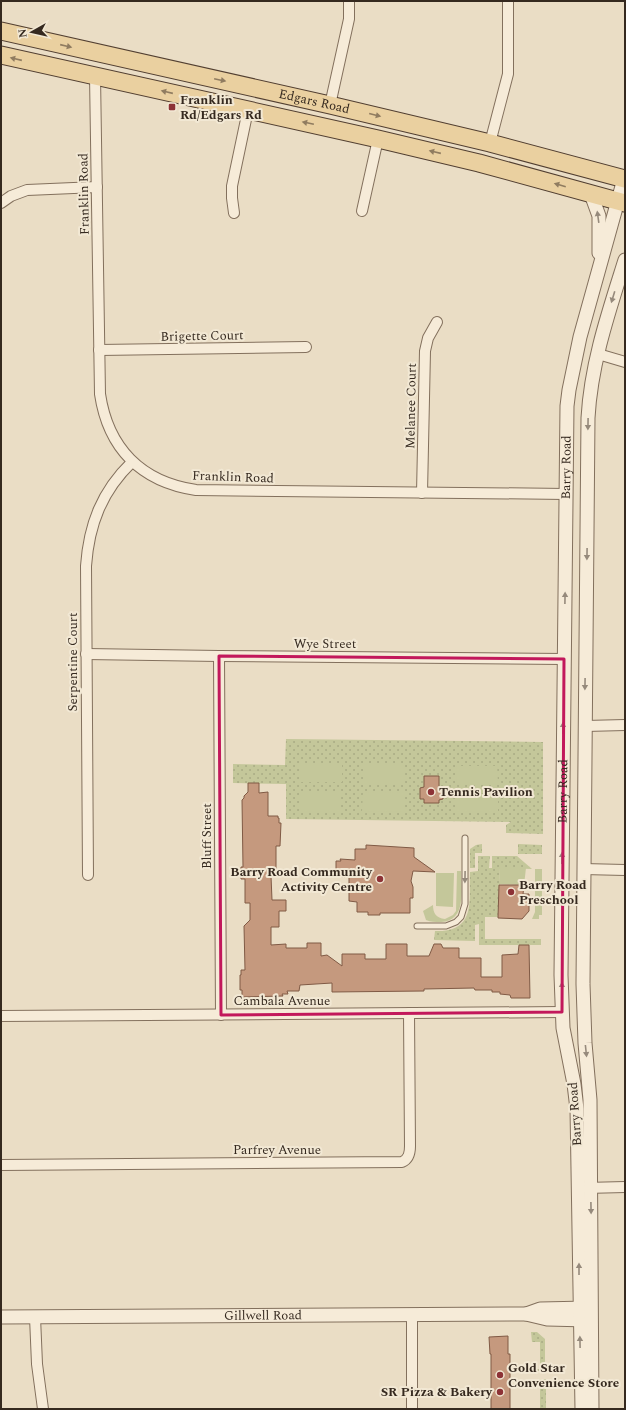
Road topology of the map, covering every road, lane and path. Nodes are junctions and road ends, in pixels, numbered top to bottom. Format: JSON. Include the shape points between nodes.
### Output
{"nodes":[{"id":1,"x":349,"y":1,"type":"edge"},
{"id":2,"x":508,"y":1,"type":"edge"},
{"id":3,"x":1,"y":31,"type":"edge"},
{"id":4,"x":1,"y":55,"type":"edge"},
{"id":5,"x":96,"y":76,"type":"junction"},
{"id":6,"x":330,"y":105,"type":"junction"},
{"id":7,"x":248,"y":110,"type":"junction"},
{"id":8,"x":378,"y":139,"type":"junction"},
{"id":9,"x":490,"y":143,"type":"junction"},
{"id":10,"x":625,"y":179,"type":"edge"},
{"id":11,"x":97,"y":187,"type":"junction"},
{"id":12,"x":591,"y":194,"type":"junction"},
{"id":13,"x":622,"y":202,"type":"edge"},
{"id":14,"x":1,"y":203,"type":"edge"},
{"id":15,"x":362,"y":211,"type":"dead end"},
{"id":16,"x":234,"y":213,"type":"dead end"},
{"id":17,"x":625,"y":260,"type":"edge"},
{"id":18,"x":600,"y":269,"type":"junction"},
{"id":19,"x":437,"y":322,"type":"dead end"},
{"id":20,"x":306,"y":347,"type":"dead end"},
{"id":21,"x":99,"y":350,"type":"junction"},
{"id":22,"x":598,"y":354,"type":"junction"},
{"id":23,"x":625,"y":362,"type":"edge"},
{"id":24,"x":132,"y":462,"type":"junction"},
{"id":25,"x":422,"y":493,"type":"junction"},
{"id":26,"x":566,"y":494,"type":"junction"},
{"id":27,"x":587,"y":494,"type":"junction"},
{"id":28,"x":86,"y":654,"type":"junction"},
{"id":29,"x":219,"y":656,"type":"junction"},
{"id":30,"x":564,"y":659,"type":"junction"},
{"id":31,"x":625,"y":725,"type":"edge"},
{"id":32,"x":585,"y":726,"type":"junction"},
{"id":33,"x":465,"y":838,"type":"dead end"},
{"id":34,"x":583,"y":869,"type":"junction"},
{"id":35,"x":625,"y":870,"type":"edge"},
{"id":36,"x":88,"y":875,"type":"dead end"},
{"id":37,"x":417,"y":926,"type":"dead end"},
{"id":38,"x":562,"y":1012,"type":"junction"},
{"id":39,"x":583,"y":1012,"type":"junction"},
{"id":40,"x":409,"y":1014,"type":"junction"},
{"id":41,"x":221,"y":1015,"type":"junction"},
{"id":42,"x":1,"y":1016,"type":"edge"},
{"id":43,"x":1,"y":1165,"type":"edge"},
{"id":44,"x":585,"y":1188,"type":"junction"},
{"id":45,"x":625,"y":1188,"type":"edge"},
{"id":46,"x":586,"y":1314,"type":"junction"},
{"id":47,"x":412,"y":1315,"type":"junction"},
{"id":48,"x":1,"y":1317,"type":"edge"},
{"id":49,"x":35,"y":1317,"type":"junction"},
{"id":50,"x":43,"y":1409,"type":"edge"},
{"id":51,"x":412,"y":1409,"type":"edge"},
{"id":52,"x":582,"y":1409,"type":"edge"},
{"id":53,"x":592,"y":1409,"type":"edge"}],
"edges":[{"from":1,"to":6,"type":"street","via":[[349,19]]},
{"from":2,"to":9,"type":"street","via":[[508,74]]},
{"from":3,"to":6,"type":"main road","name":"Edgars Road","one_way":true},
{"from":5,"to":4,"type":"main road","name":"Edgars Road","one_way":true},
{"from":7,"to":5,"type":"main road","name":"Edgars Road","one_way":true},
{"from":5,"to":11,"type":"street","name":"Franklin Road"},
{"from":6,"to":9,"type":"main road","name":"Edgars Road","one_way":true},
{"from":8,"to":7,"type":"main road","name":"Edgars Road","one_way":true},
{"from":7,"to":16,"type":"street","via":[[232,186]]},
{"from":12,"to":8,"type":"main road","name":"Edgars Road","one_way":true,"via":[[479,163]]},
{"from":8,"to":15,"type":"street"},
{"from":9,"to":10,"type":"main road","name":"Edgars Road"},
{"from":10,"to":13,"type":"street","name":"Barry Road"},
{"from":11,"to":14,"type":"street","via":[[38,188],[10,196]]},
{"from":11,"to":21,"type":"street","name":"Franklin Road"},
{"from":12,"to":13,"type":"main road","name":"Edgars Road"},
{"from":18,"to":12,"type":"street","one_way":true,"via":[[599,216]]},
{"from":13,"to":18,"type":"street","name":"Barry Road"},
{"from":17,"to":22,"type":"street","name":"Barry Road","one_way":true},
{"from":18,"to":26,"type":"street","name":"Barry Road","via":[[580,337],[569,390]]},
{"from":19,"to":25,"type":"street","name":"Melanee Court","via":[[428,338],[425,351]]},
{"from":20,"to":21,"type":"street","name":"Brigette Court"},
{"from":21,"to":24,"type":"street","name":"Franklin Road","via":[[102,406],[111,433]]},
{"from":22,"to":23,"type":"street"},
{"from":22,"to":27,"type":"street","name":"Barry Road","one_way":true,"via":[[589,397]]},
{"from":24,"to":25,"type":"street","name":"Franklin Road","via":[[166,483],[196,490]]},
{"from":24,"to":28,"type":"street","name":"Serpentine Court","via":[[103,499],[90,533],[86,566]]},
{"from":25,"to":26,"type":"street","name":"Franklin Road"},
{"from":26,"to":27,"type":"street"},
{"from":30,"to":26,"type":"street","name":"Barry Road","one_way":true},
{"from":27,"to":32,"type":"street","name":"Barry Road","one_way":true},
{"from":28,"to":29,"type":"street","name":"Wye Street"},
{"from":28,"to":36,"type":"street","name":"Serpentine Court"},
{"from":29,"to":30,"type":"street","name":"Wye Street"},
{"from":29,"to":41,"type":"street","name":"Bluff Street"},
{"from":38,"to":30,"type":"street","name":"Barry Road","one_way":true},
{"from":31,"to":32,"type":"street"},
{"from":32,"to":34,"type":"street","name":"Barry Road"},
{"from":33,"to":37,"type":"lane","one_way":true,"via":[[464,911],[461,917],[446,926]]},
{"from":34,"to":35,"type":"street"},
{"from":34,"to":39,"type":"street","name":"Barry Road"},
{"from":38,"to":39,"type":"street"},
{"from":38,"to":40,"type":"street","name":"Cambala Avenue"},
{"from":38,"to":44,"type":"street","name":"Barry Road","via":[[574,1084]]},
{"from":39,"to":44,"type":"street","name":"Barry Road","one_way":true,"via":[[590,1100]]},
{"from":40,"to":41,"type":"street","name":"Cambala Avenue"},
{"from":40,"to":43,"type":"street","name":"Parfrey Avenue","via":[[410,1146],[409,1156],[402,1162]]},
{"from":41,"to":42,"type":"street","name":"Cambala Avenue"},
{"from":44,"to":45,"type":"street"},
{"from":44,"to":46,"type":"street","name":"Barry Road"},
{"from":46,"to":47,"type":"street","name":"Gillwell Road","via":[[540,1309],[526,1314]]},
{"from":52,"to":46,"type":"street","name":"Barry Road","one_way":true},
{"from":46,"to":53,"type":"street","name":"Barry Road"},
{"from":47,"to":49,"type":"street","name":"Gillwell Road"},
{"from":47,"to":51,"type":"street"},
{"from":48,"to":49,"type":"street","name":"Gillwell Road"},
{"from":49,"to":50,"type":"street","via":[[37,1364]]}]}
